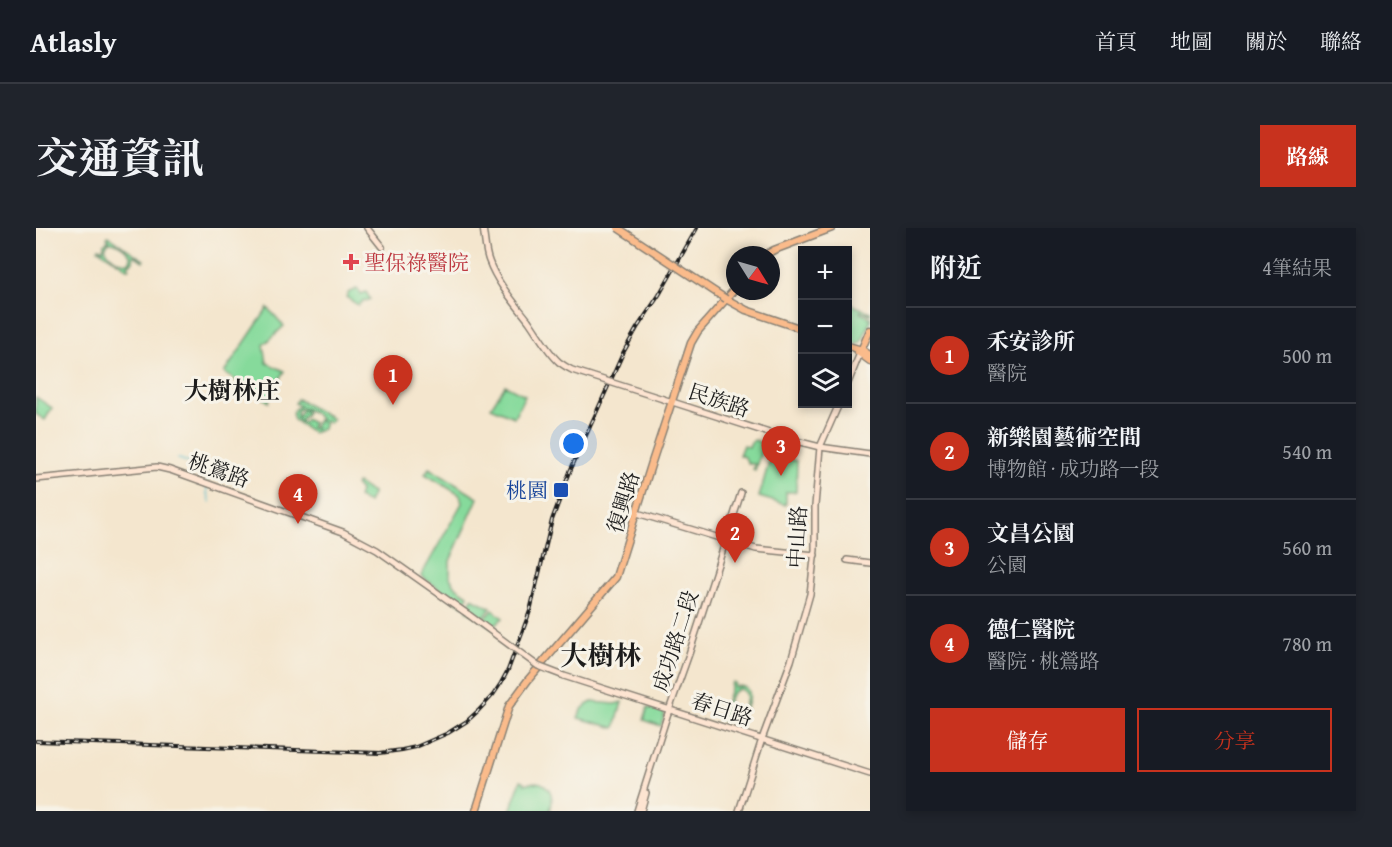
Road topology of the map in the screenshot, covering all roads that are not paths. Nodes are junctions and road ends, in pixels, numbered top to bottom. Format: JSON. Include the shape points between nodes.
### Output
{"nodes":[{"id":1,"x":367,"y":228,"type":"edge"},
{"id":2,"x":483,"y":228,"type":"edge"},
{"id":3,"x":618,"y":228,"type":"edge"},
{"id":4,"x":832,"y":228,"type":"edge"},
{"id":5,"x":382,"y":247,"type":"dead end"},
{"id":6,"x":780,"y":248,"type":"edge"},
{"id":7,"x":726,"y":299,"type":"joint"},
{"id":8,"x":728,"y":300,"type":"edge"},
{"id":9,"x":798,"y":328,"type":"edge"},
{"id":10,"x":870,"y":330,"type":"edge"},
{"id":11,"x":852,"y":348,"type":"edge"},
{"id":12,"x":859,"y":351,"type":"junction"},
{"id":13,"x":870,"y":356,"type":"edge"},
{"id":14,"x":870,"y":361,"type":"edge"},
{"id":15,"x":852,"y":371,"type":"edge"},
{"id":16,"x":671,"y":402,"type":"junction"},
{"id":17,"x":837,"y":408,"type":"edge"},
{"id":18,"x":820,"y":447,"type":"junction"},
{"id":19,"x":870,"y":454,"type":"edge"},
{"id":20,"x":36,"y":479,"type":"edge"},
{"id":21,"x":741,"y":493,"type":"dead end"},
{"id":22,"x":637,"y":513,"type":"junction"},
{"id":23,"x":726,"y":540,"type":"junction"},
{"id":24,"x":814,"y":555,"type":"junction"},
{"id":25,"x":847,"y":560,"type":"dead end"},
{"id":26,"x":870,"y":563,"type":"edge"},
{"id":27,"x":564,"y":676,"type":"joint"},
{"id":28,"x":670,"y":710,"type":"junction"},
{"id":29,"x":762,"y":739,"type":"junction"},
{"id":30,"x":870,"y":774,"type":"edge"},
{"id":31,"x":476,"y":811,"type":"edge"},
{"id":32,"x":639,"y":811,"type":"edge"},
{"id":33,"x":739,"y":811,"type":"edge"}],
"edges":[{"from":1,"to":5,"type":"street"},
{"from":2,"to":16,"type":"street","name":"民族路","bridge":true,"via":[[487,255],[496,276],[555,357],[572,370]]},
{"from":3,"to":7,"type":"main road","bridge":true},
{"from":4,"to":6,"type":"main road"},
{"from":7,"to":16,"type":"main road","name":"復興路","via":[[691,343]]},
{"from":8,"to":9,"type":"main road"},
{"from":10,"to":12,"type":"main road"},
{"from":11,"to":12,"type":"main road"},
{"from":12,"to":13,"type":"main road"},
{"from":12,"to":14,"type":"main road"},
{"from":12,"to":15,"type":"street"},
{"from":16,"to":18,"type":"street","name":"民族路"},
{"from":16,"to":22,"type":"main road","name":"復興路"},
{"from":17,"to":18,"type":"street","name":"中山路"},
{"from":18,"to":19,"type":"street","name":"民族路"},
{"from":18,"to":24,"type":"street","name":"中山路"},
{"from":20,"to":27,"type":"street","name":"桃鶯路","bridge":true,"via":[[160,467],[343,531],[377,550],[538,666]]},
{"from":21,"to":23,"type":"street","name":"成功路二段"},
{"from":22,"to":23,"type":"street"},
{"from":22,"to":31,"type":"main road","name":"復興路","via":[[616,577],[509,706]]},
{"from":23,"to":24,"type":"street","via":[[756,549]]},
{"from":23,"to":28,"type":"street","name":"成功路二段"},
{"from":24,"to":29,"type":"street","name":"中山路","via":[[810,594]]},
{"from":25,"to":26,"type":"street"},
{"from":27,"to":28,"type":"street","name":"春日路"},
{"from":28,"to":29,"type":"street","name":"春日路"},
{"from":28,"to":32,"type":"street","name":"成功路二段"},
{"from":29,"to":30,"type":"street","name":"春日路"},
{"from":29,"to":33,"type":"street","name":"中山路"}]}
